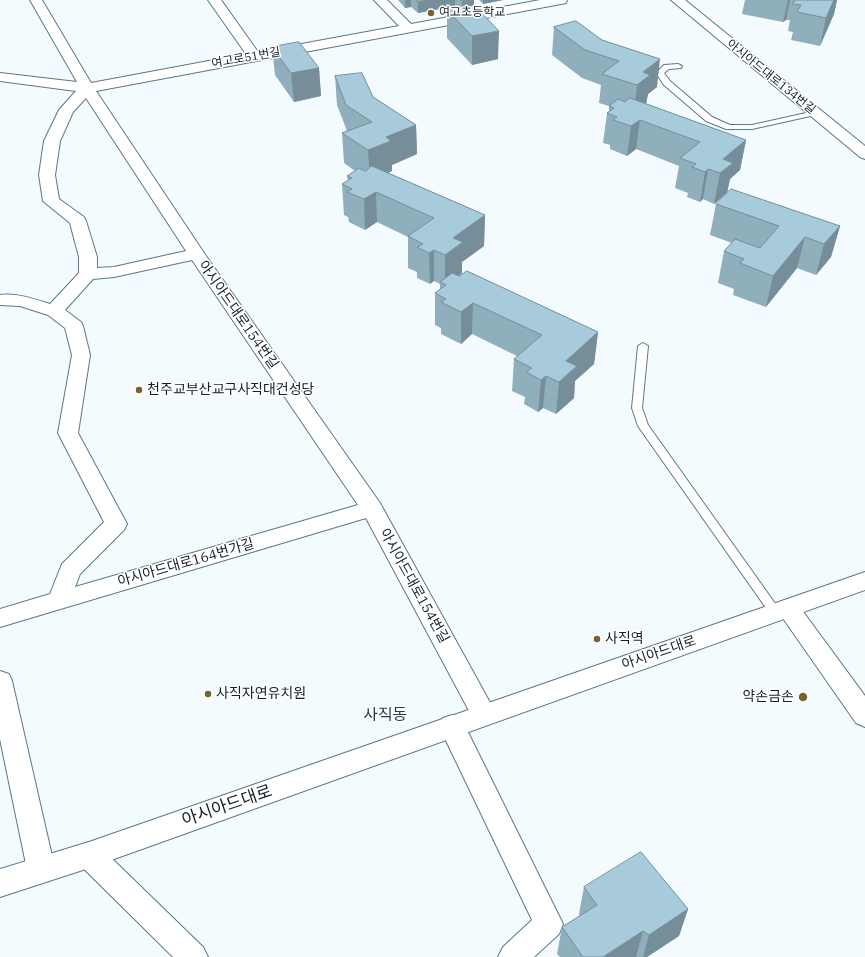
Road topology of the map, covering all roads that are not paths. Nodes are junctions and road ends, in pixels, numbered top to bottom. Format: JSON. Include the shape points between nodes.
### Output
{"nodes":[{"id":1,"x":36,"y":0,"type":"edge"},
{"id":2,"x":214,"y":0,"type":"edge"},
{"id":3,"x":380,"y":0,"type":"edge"},
{"id":4,"x":561,"y":0,"type":"edge"},
{"id":5,"x":677,"y":0,"type":"edge"},
{"id":6,"x":531,"y":3,"type":"edge"},
{"id":7,"x":408,"y":28,"type":"junction"},
{"id":8,"x":255,"y":56,"type":"junction"},
{"id":9,"x":678,"y":66,"type":"dead end"},
{"id":10,"x":0,"y":77,"type":"edge"},
{"id":11,"x":87,"y":88,"type":"junction"},
{"id":12,"x":815,"y":113,"type":"junction"},
{"id":13,"x":865,"y":154,"type":"edge"},
{"id":14,"x":196,"y":254,"type":"junction"},
{"id":15,"x":88,"y":274,"type":"junction"},
{"id":16,"x":0,"y":300,"type":"edge"},
{"id":17,"x":54,"y":311,"type":"junction"},
{"id":18,"x":643,"y":346,"type":"dead end"},
{"id":19,"x":372,"y":509,"type":"junction"},
{"id":20,"x":865,"y":581,"type":"edge"},
{"id":21,"x":59,"y":601,"type":"junction"},
{"id":22,"x":782,"y":610,"type":"junction"},
{"id":23,"x":0,"y":618,"type":"edge"},
{"id":24,"x":0,"y":681,"type":"edge"},
{"id":25,"x":484,"y":715,"type":"junction"},
{"id":26,"x":865,"y":716,"type":"edge"},
{"id":27,"x":452,"y":726,"type":"junction"},
{"id":28,"x":88,"y":854,"type":"junction"},
{"id":29,"x":41,"y":869,"type":"junction"},
{"id":30,"x":0,"y":883,"type":"edge"},
{"id":31,"x":193,"y":957,"type":"edge"},
{"id":32,"x":513,"y":957,"type":"edge"}],
"edges":[{"from":1,"to":11,"type":"street","name":"아시아드대로154번길"},
{"from":2,"to":8,"type":"street"},
{"from":3,"to":7,"type":"street"},
{"from":4,"to":6,"type":"street","name":"여고로51번길"},
{"from":5,"to":12,"type":"street","name":"아시아드대로134번길"},
{"from":6,"to":7,"type":"street","name":"여고로51번길"},
{"from":7,"to":8,"type":"street","name":"여고로51번길"},
{"from":8,"to":11,"type":"street","name":"여고로51번길"},
{"from":9,"to":12,"type":"lane","via":[[667,67],[660,72],[667,83],[709,120],[730,127],[752,127]]},
{"from":10,"to":11,"type":"street","name":"여고로51번길"},
{"from":11,"to":14,"type":"street","name":"아시아드대로154번길"},
{"from":11,"to":15,"type":"street","via":[[66,110],[52,141],[47,175],[51,201],[78,221],[88,257]]},
{"from":12,"to":13,"type":"street","name":"아시아드대로134번길"},
{"from":14,"to":15,"type":"street","via":[[114,272]]},
{"from":14,"to":19,"type":"street","name":"아시아드대로154번길"},
{"from":15,"to":17,"type":"street"},
{"from":16,"to":17,"type":"street","via":[[32,304]]},
{"from":17,"to":21,"type":"street","via":[[74,326],[81,355],[68,434],[116,524],[70,570]]},
{"from":18,"to":22,"type":"lane","via":[[637,408],[644,426]]},
{"from":19,"to":21,"type":"street","name":"아시아드대로164번가길"},
{"from":19,"to":25,"type":"street","name":"아시아드대로154번길"},
{"from":20,"to":22,"type":"main road","name":"아시아드대로"},
{"from":21,"to":23,"type":"street","name":"아시아드대로164번가길"},
{"from":22,"to":25,"type":"main road","name":"아시아드대로"},
{"from":22,"to":26,"type":"street"},
{"from":24,"to":29,"type":"street"},
{"from":25,"to":27,"type":"main road","name":"아시아드대로"},
{"from":27,"to":28,"type":"main road","name":"아시아드대로"},
{"from":27,"to":32,"type":"street","via":[[549,924]]},
{"from":28,"to":29,"type":"main road","name":"아시아드대로"},
{"from":28,"to":31,"type":"street"},
{"from":29,"to":30,"type":"main road","name":"아시아드대로"}]}
